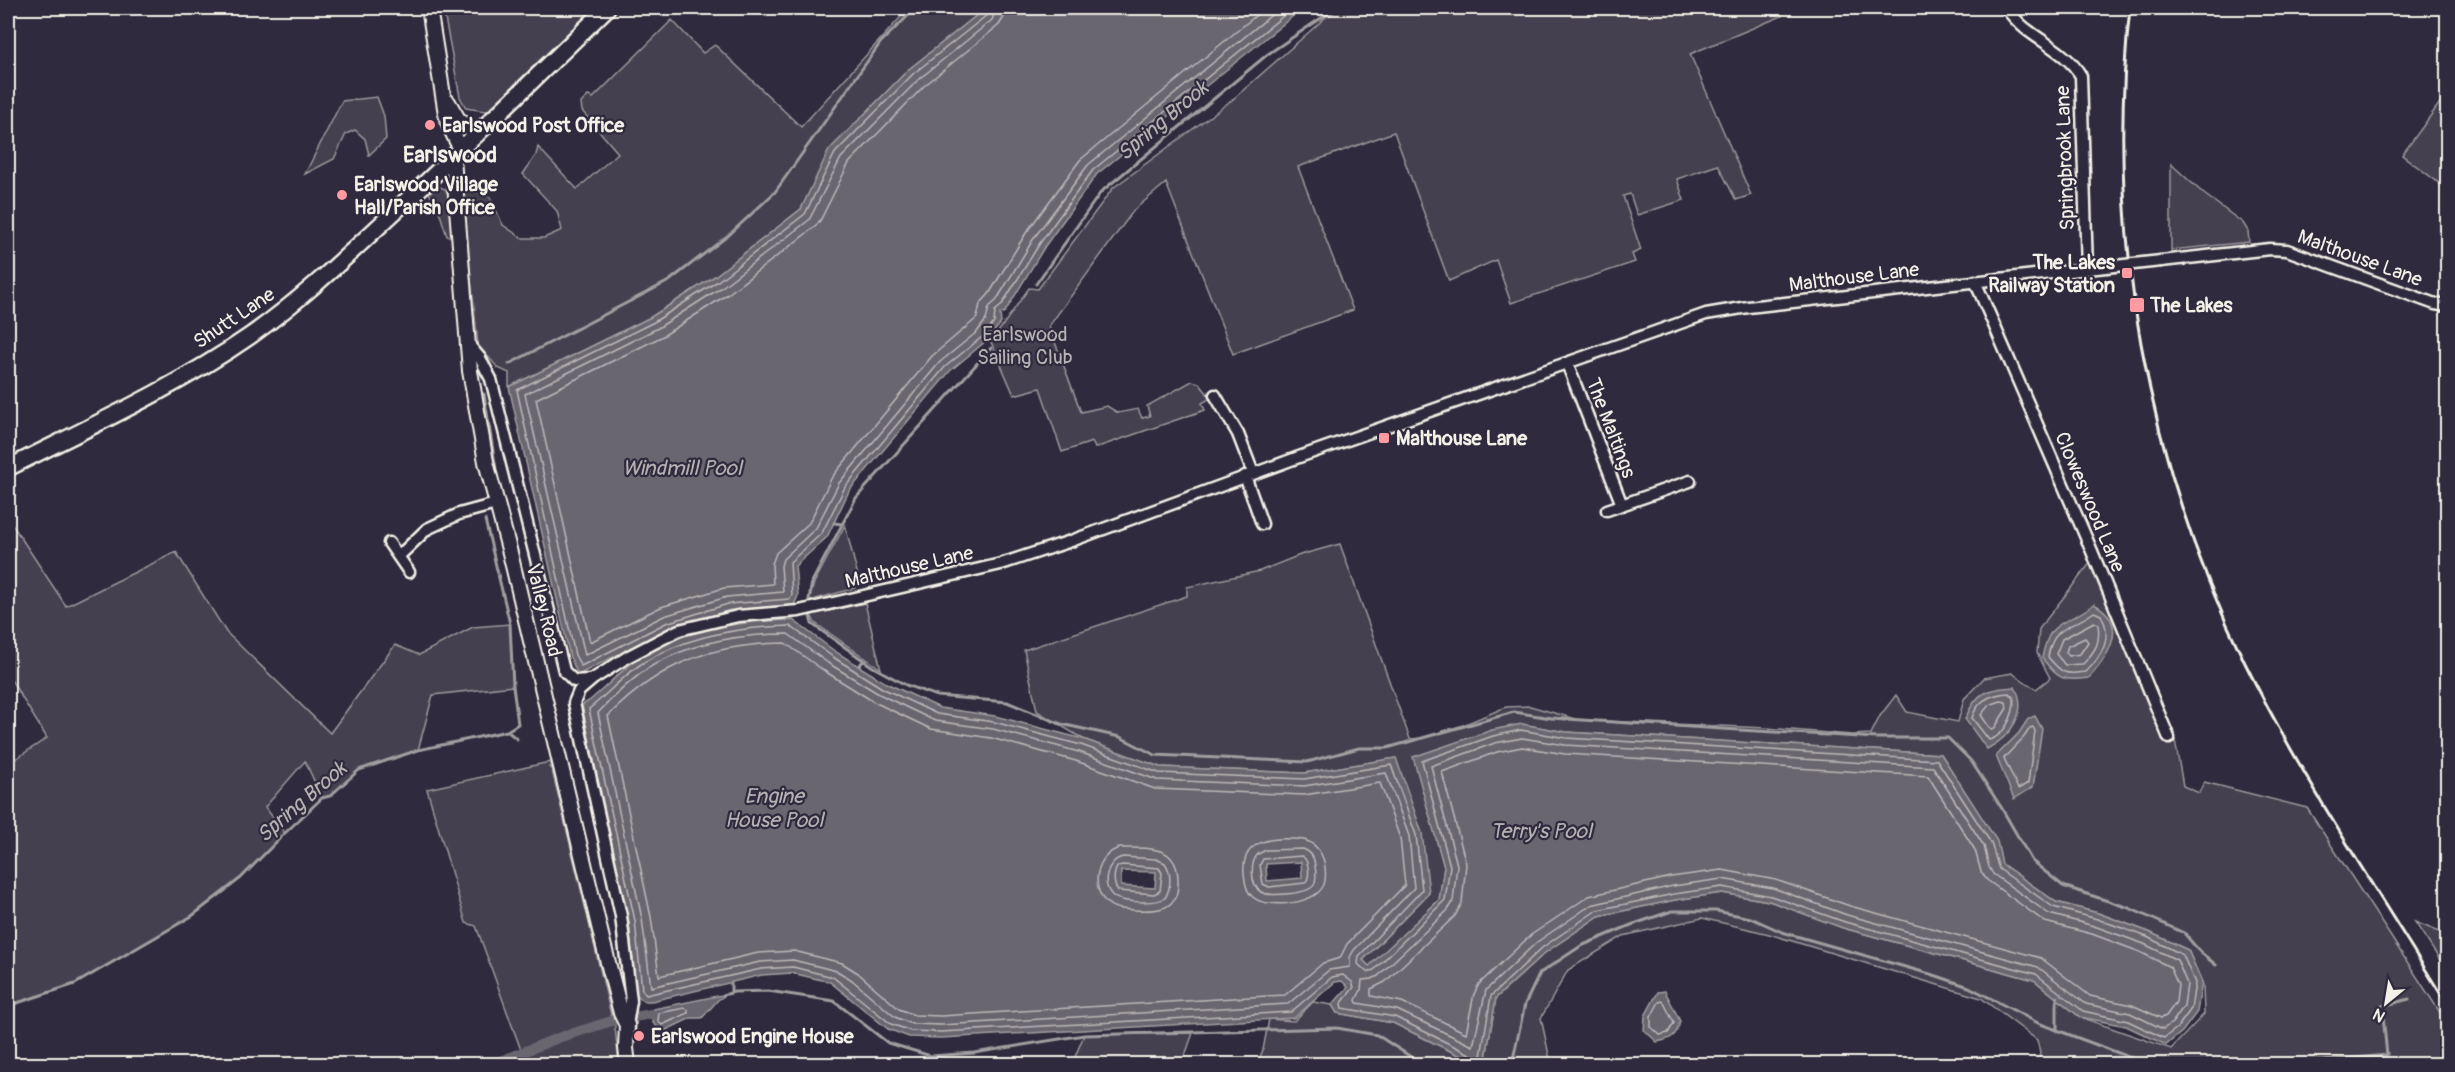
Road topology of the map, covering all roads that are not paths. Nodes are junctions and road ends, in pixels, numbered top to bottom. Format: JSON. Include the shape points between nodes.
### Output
{"nodes":[{"id":1,"x":429,"y":8,"type":"edge"},
{"id":2,"x":607,"y":8,"type":"edge"},
{"id":3,"x":2006,"y":8,"type":"edge"},
{"id":4,"x":445,"y":97,"type":"junction"},
{"id":5,"x":477,"y":135,"type":"junction"},
{"id":6,"x":457,"y":154,"type":"junction"},
{"id":7,"x":2087,"y":269,"type":"junction"},
{"id":8,"x":1975,"y":281,"type":"junction"},
{"id":9,"x":2448,"y":306,"type":"edge"},
{"id":10,"x":469,"y":345,"type":"junction"},
{"id":11,"x":1567,"y":363,"type":"junction"},
{"id":12,"x":1215,"y":395,"type":"dead end"},
{"id":13,"x":8,"y":468,"type":"edge"},
{"id":14,"x":1249,"y":475,"type":"junction"},
{"id":15,"x":1690,"y":481,"type":"dead end"},
{"id":16,"x":496,"y":504,"type":"junction"},
{"id":17,"x":1622,"y":505,"type":"junction"},
{"id":18,"x":1607,"y":510,"type":"dead end"},
{"id":19,"x":1263,"y":524,"type":"dead end"},
{"id":20,"x":389,"y":543,"type":"dead end"},
{"id":21,"x":400,"y":555,"type":"junction"},
{"id":22,"x":409,"y":572,"type":"dead end"},
{"id":23,"x":593,"y":680,"type":"junction"},
{"id":24,"x":2169,"y":738,"type":"dead end"},
{"id":25,"x":627,"y":1025,"type":"junction"},
{"id":26,"x":628,"y":1065,"type":"edge"}],
"edges":[{"from":1,"to":4,"type":"street"},
{"from":2,"to":5,"type":"main road","name":"Shutt Lane"},
{"from":3,"to":7,"type":"street","name":"Springbrook Lane","via":[[2023,27],[2073,64],[2080,76]]},
{"from":4,"to":5,"type":"street","via":[[458,119]]},
{"from":4,"to":6,"type":"street"},
{"from":5,"to":6,"type":"main road","name":"Shutt Lane"},
{"from":6,"to":10,"type":"street","name":"Valley Road"},
{"from":6,"to":13,"type":"main road","name":"Shutt Lane","via":[[321,281],[251,335],[144,398]]},
{"from":7,"to":8,"type":"street","name":"Malthouse Lane"},
{"from":7,"to":9,"type":"street","name":"Malthouse Lane","bridge":true,"via":[[2287,250]]},
{"from":8,"to":11,"type":"street","name":"Malthouse Lane","via":[[1706,314]]},
{"from":8,"to":24,"type":"street","name":"Cloweswood Lane"},
{"from":10,"to":16,"type":"street","name":"Valley Road","via":[[470,371]]},
{"from":10,"to":23,"type":"street","via":[[491,379],[564,671],[573,681]]},
{"from":11,"to":14,"type":"street","name":"Malthouse Lane"},
{"from":11,"to":17,"type":"street","name":"The Maltings"},
{"from":12,"to":14,"type":"street","via":[[1238,434]]},
{"from":14,"to":19,"type":"street"},
{"from":14,"to":23,"type":"street","name":"Malthouse Lane","via":[[1001,564],[799,611],[738,616],[679,630]]},
{"from":15,"to":17,"type":"street","name":"The Maltings"},
{"from":16,"to":21,"type":"street","via":[[459,514],[427,529]]},
{"from":16,"to":25,"type":"street","name":"Valley Road","via":[[603,943]]},
{"from":17,"to":18,"type":"street","name":"The Maltings"},
{"from":20,"to":21,"type":"street"},
{"from":21,"to":22,"type":"street"},
{"from":23,"to":25,"type":"street","name":"Malthouse Lane","via":[[575,696],[574,714],[621,916],[631,1001]]},
{"from":25,"to":26,"type":"street","name":"Valley Road"}]}
